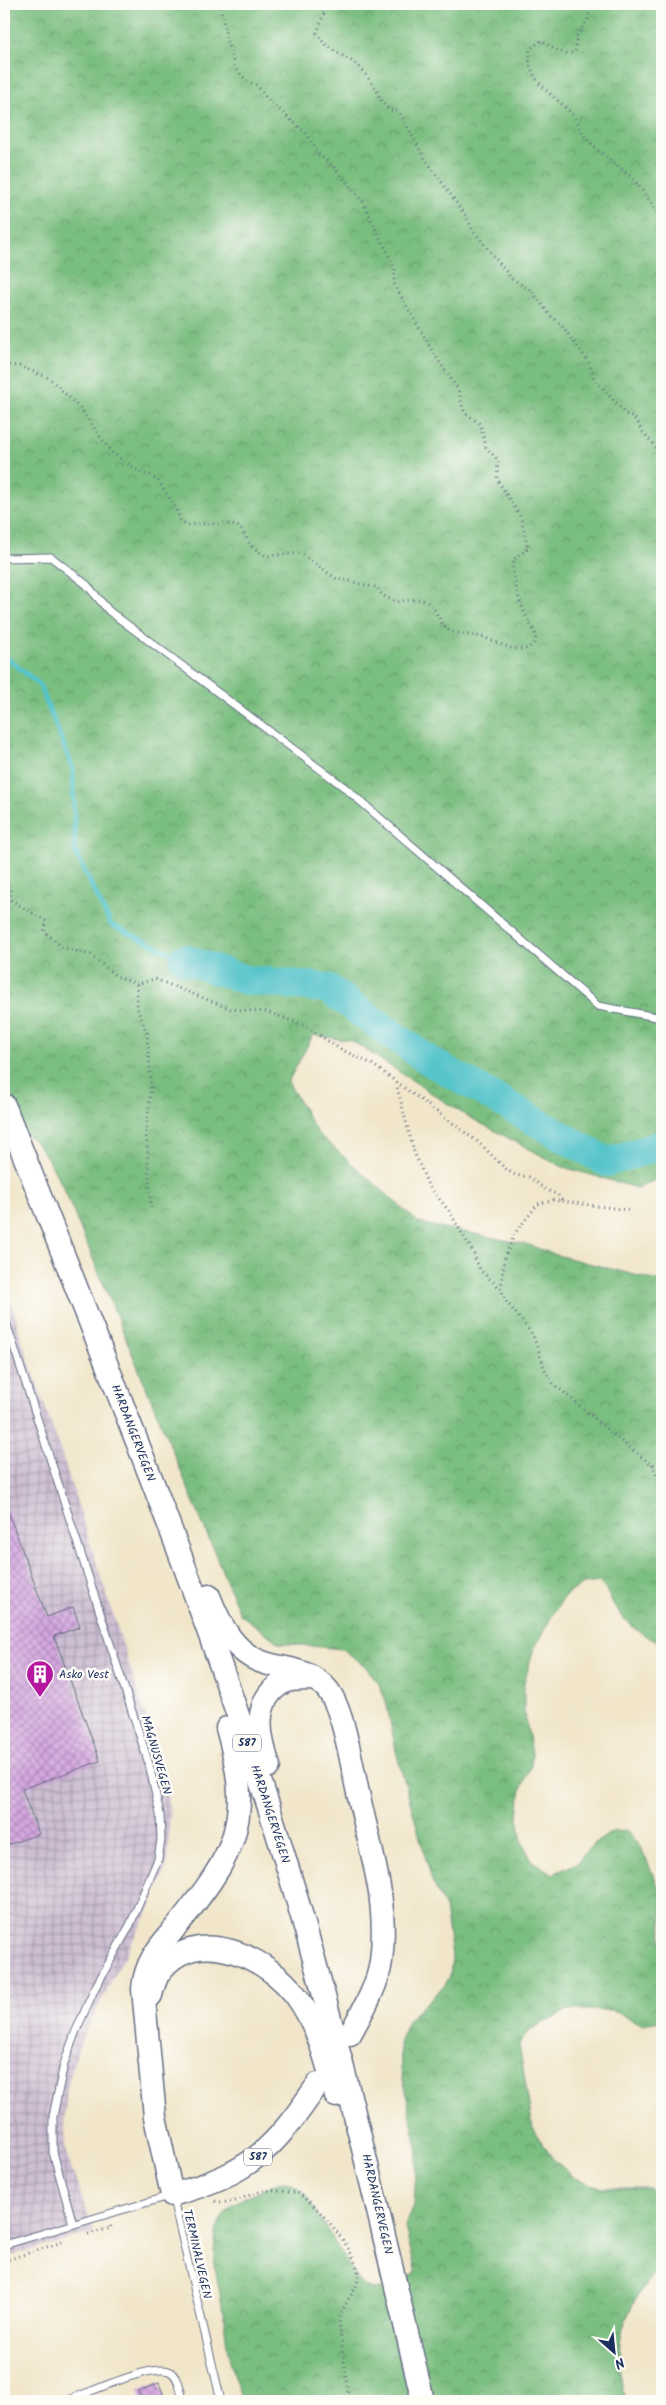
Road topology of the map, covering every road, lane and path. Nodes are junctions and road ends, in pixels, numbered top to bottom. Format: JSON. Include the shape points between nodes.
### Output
{"nodes":[{"id":1,"x":220,"y":4,"type":"edge"},
{"id":2,"x":327,"y":4,"type":"edge"},
{"id":3,"x":591,"y":4,"type":"edge"},
{"id":4,"x":662,"y":219,"type":"edge"},
{"id":5,"x":4,"y":366,"type":"edge"},
{"id":6,"x":662,"y":458,"type":"edge"},
{"id":7,"x":4,"y":558,"type":"edge"},
{"id":8,"x":4,"y":882,"type":"edge"},
{"id":9,"x":137,"y":984,"type":"junction"},
{"id":10,"x":662,"y":1018,"type":"edge"},
{"id":11,"x":396,"y":1083,"type":"junction"},
{"id":12,"x":4,"y":1105,"type":"edge"},
{"id":13,"x":563,"y":1202,"type":"junction"},
{"id":14,"x":151,"y":1210,"type":"dead end"},
{"id":15,"x":628,"y":1210,"type":"dead end"},
{"id":16,"x":501,"y":1289,"type":"junction"},
{"id":17,"x":4,"y":1316,"type":"edge"},
{"id":18,"x":112,"y":1379,"type":"junction"},
{"id":19,"x":651,"y":1464,"type":"junction"},
{"id":20,"x":662,"y":1468,"type":"edge"},
{"id":21,"x":148,"y":1472,"type":"junction"},
{"id":22,"x":662,"y":1486,"type":"edge"},
{"id":23,"x":314,"y":1678,"type":"junction"},
{"id":24,"x":311,"y":1947,"type":"junction"},
{"id":25,"x":146,"y":2007,"type":"junction"},
{"id":26,"x":350,"y":2034,"type":"dead end"},
{"id":27,"x":318,"y":2084,"type":"dead end"},
{"id":28,"x":172,"y":2195,"type":"junction"},
{"id":29,"x":214,"y":2201,"type":"dead end"},
{"id":30,"x":73,"y":2224,"type":"junction"},
{"id":31,"x":4,"y":2245,"type":"edge"},
{"id":32,"x":404,"y":2324,"type":"junction"},
{"id":33,"x":66,"y":2401,"type":"edge"},
{"id":34,"x":183,"y":2401,"type":"edge"},
{"id":35,"x":221,"y":2401,"type":"edge"},
{"id":36,"x":349,"y":2401,"type":"edge"},
{"id":37,"x":423,"y":2401,"type":"edge"}],
"edges":[{"from":1,"to":5,"type":"path","via":[[235,68],[307,134],[317,153],[333,166],[363,202],[395,269],[394,284],[458,390],[464,412],[480,424],[486,447],[498,460],[497,479],[521,518],[528,543],[528,548],[516,557],[512,568],[520,608],[536,640],[530,647],[511,648],[482,637],[454,632],[445,628],[428,602],[408,599],[396,602],[382,595],[378,587],[363,587],[345,579],[338,580],[300,553],[266,556],[251,546],[240,527],[234,525],[187,525],[180,520],[158,481],[111,452],[80,408],[49,378],[19,366]]},
{"from":2,"to":6,"type":"path","via":[[317,33],[321,41],[361,69],[375,88],[381,104],[399,112],[425,159],[472,229],[512,279],[532,291],[548,314],[562,326],[588,361],[595,380],[626,414],[634,418]]},
{"from":3,"to":4,"type":"path","via":[[587,21],[577,35],[575,52],[550,48],[542,40],[530,49],[528,58],[543,89],[572,114],[583,134],[609,161],[633,179]]},
{"from":7,"to":10,"type":"lane","via":[[51,557],[87,586],[109,611],[344,787],[598,1006]]},
{"from":8,"to":9,"type":"path","via":[[11,891],[11,900],[46,921],[44,930],[62,947],[91,955],[116,976]]},
{"from":9,"to":11,"type":"path","via":[[156,979],[231,1009],[267,1012],[304,1025],[340,1049],[372,1064]]},
{"from":9,"to":14,"type":"path","via":[[136,1008],[147,1033],[151,1088],[146,1131]]},
{"from":11,"to":13,"type":"path","via":[[478,1142],[507,1170],[529,1177],[558,1194]]},
{"from":11,"to":16,"type":"path","via":[[414,1152],[428,1186],[449,1211],[480,1270]]},
{"from":12,"to":18,"type":"main road","name":"HARDANGERVEGEN","number":"587"},
{"from":13,"to":15,"type":"path"},
{"from":13,"to":16,"type":"path","via":[[544,1202],[526,1217],[504,1259]]},
{"from":16,"to":19,"type":"path","via":[[505,1300],[533,1335],[541,1363],[553,1383]]},
{"from":17,"to":30,"type":"lane","name":"MAGNUSVEGEN","via":[[149,1764],[160,1814],[158,1859],[130,1925],[95,1988],[64,2064],[54,2116],[53,2152]]},
{"from":18,"to":21,"type":"main road","name":"HARDANGERVEGEN","number":"587"},
{"from":18,"to":23,"type":"main road","number":"587","via":[[157,1463],[224,1629],[249,1657],[302,1671]]},
{"from":19,"to":20,"type":"path"},
{"from":19,"to":22,"type":"path"},
{"from":21,"to":24,"type":"main road","name":"HARDANGERVEGEN","number":"587","via":[[234,1704]]},
{"from":21,"to":25,"type":"main road","number":"587","via":[[161,1546],[224,1718],[240,1793],[237,1826],[223,1862],[202,1895],[151,1957],[144,1974]]},
{"from":23,"to":24,"type":"main road","number":"587","via":[[282,1683],[264,1703],[260,1719],[262,1743],[310,1900]]},
{"from":23,"to":26,"type":"main road","number":"587","via":[[328,1690],[341,1720],[380,1893],[383,1920],[381,1963],[374,1986]]},
{"from":24,"to":32,"type":"main road","name":"HARDANGERVEGEN","number":"587","via":[[367,2160]]},
{"from":25,"to":28,"type":"main road","number":"587","via":[[154,2109]]},
{"from":25,"to":32,"type":"main road","number":"587","via":[[158,1974],[174,1958],[194,1949],[217,1948],[252,1959],[269,1968],[292,1990],[316,2033],[335,2092],[370,2235]]},
{"from":27,"to":28,"type":"main road","number":"587","via":[[291,2123],[266,2151],[224,2178]]},
{"from":28,"to":30,"type":"lane","name":"TERMINALVEGEN"},
{"from":28,"to":35,"type":"lane","name":"TERMINALVEGEN"},
{"from":29,"to":36,"type":"path","via":[[227,2204],[270,2190],[296,2192],[319,2211],[351,2251],[358,2282],[340,2314],[339,2322]]},
{"from":30,"to":31,"type":"lane","name":"TERMINALVEGEN"},
{"from":32,"to":37,"type":"main road","name":"HARDANGERVEGEN","number":"587"},
{"from":33,"to":34,"type":"lane","via":[[144,2372],[159,2370],[174,2375]]}]}
